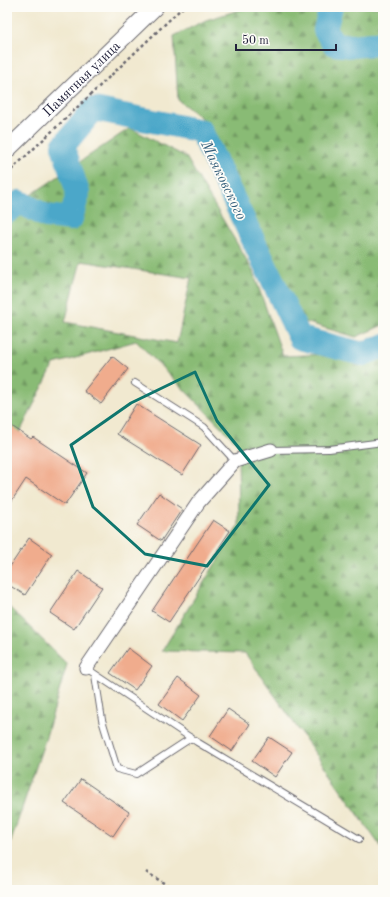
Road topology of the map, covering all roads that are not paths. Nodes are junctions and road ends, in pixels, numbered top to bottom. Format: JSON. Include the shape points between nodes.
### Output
{"nodes":[{"id":1,"x":155,"y":7,"type":"edge"},
{"id":2,"x":7,"y":150,"type":"edge"},
{"id":3,"x":135,"y":383,"type":"dead end"},
{"id":4,"x":383,"y":442,"type":"edge"},
{"id":5,"x":271,"y":450,"type":"joint"},
{"id":6,"x":235,"y":461,"type":"junction"},
{"id":7,"x":91,"y":671,"type":"junction"},
{"id":8,"x":191,"y":738,"type":"junction"},
{"id":9,"x":359,"y":839,"type":"dead end"}],
"edges":[{"from":1,"to":2,"type":"street","name":"Памятная улица"},
{"from":3,"to":6,"type":"lane","via":[[204,427]]},
{"from":4,"to":5,"type":"lane","via":[[329,449]]},
{"from":5,"to":6,"type":"street"},
{"from":6,"to":7,"type":"street","via":[[198,503]]},
{"from":7,"to":8,"type":"lane"},
{"from":7,"to":8,"type":"lane","via":[[117,769],[136,774]]},
{"from":8,"to":9,"type":"lane"}]}
